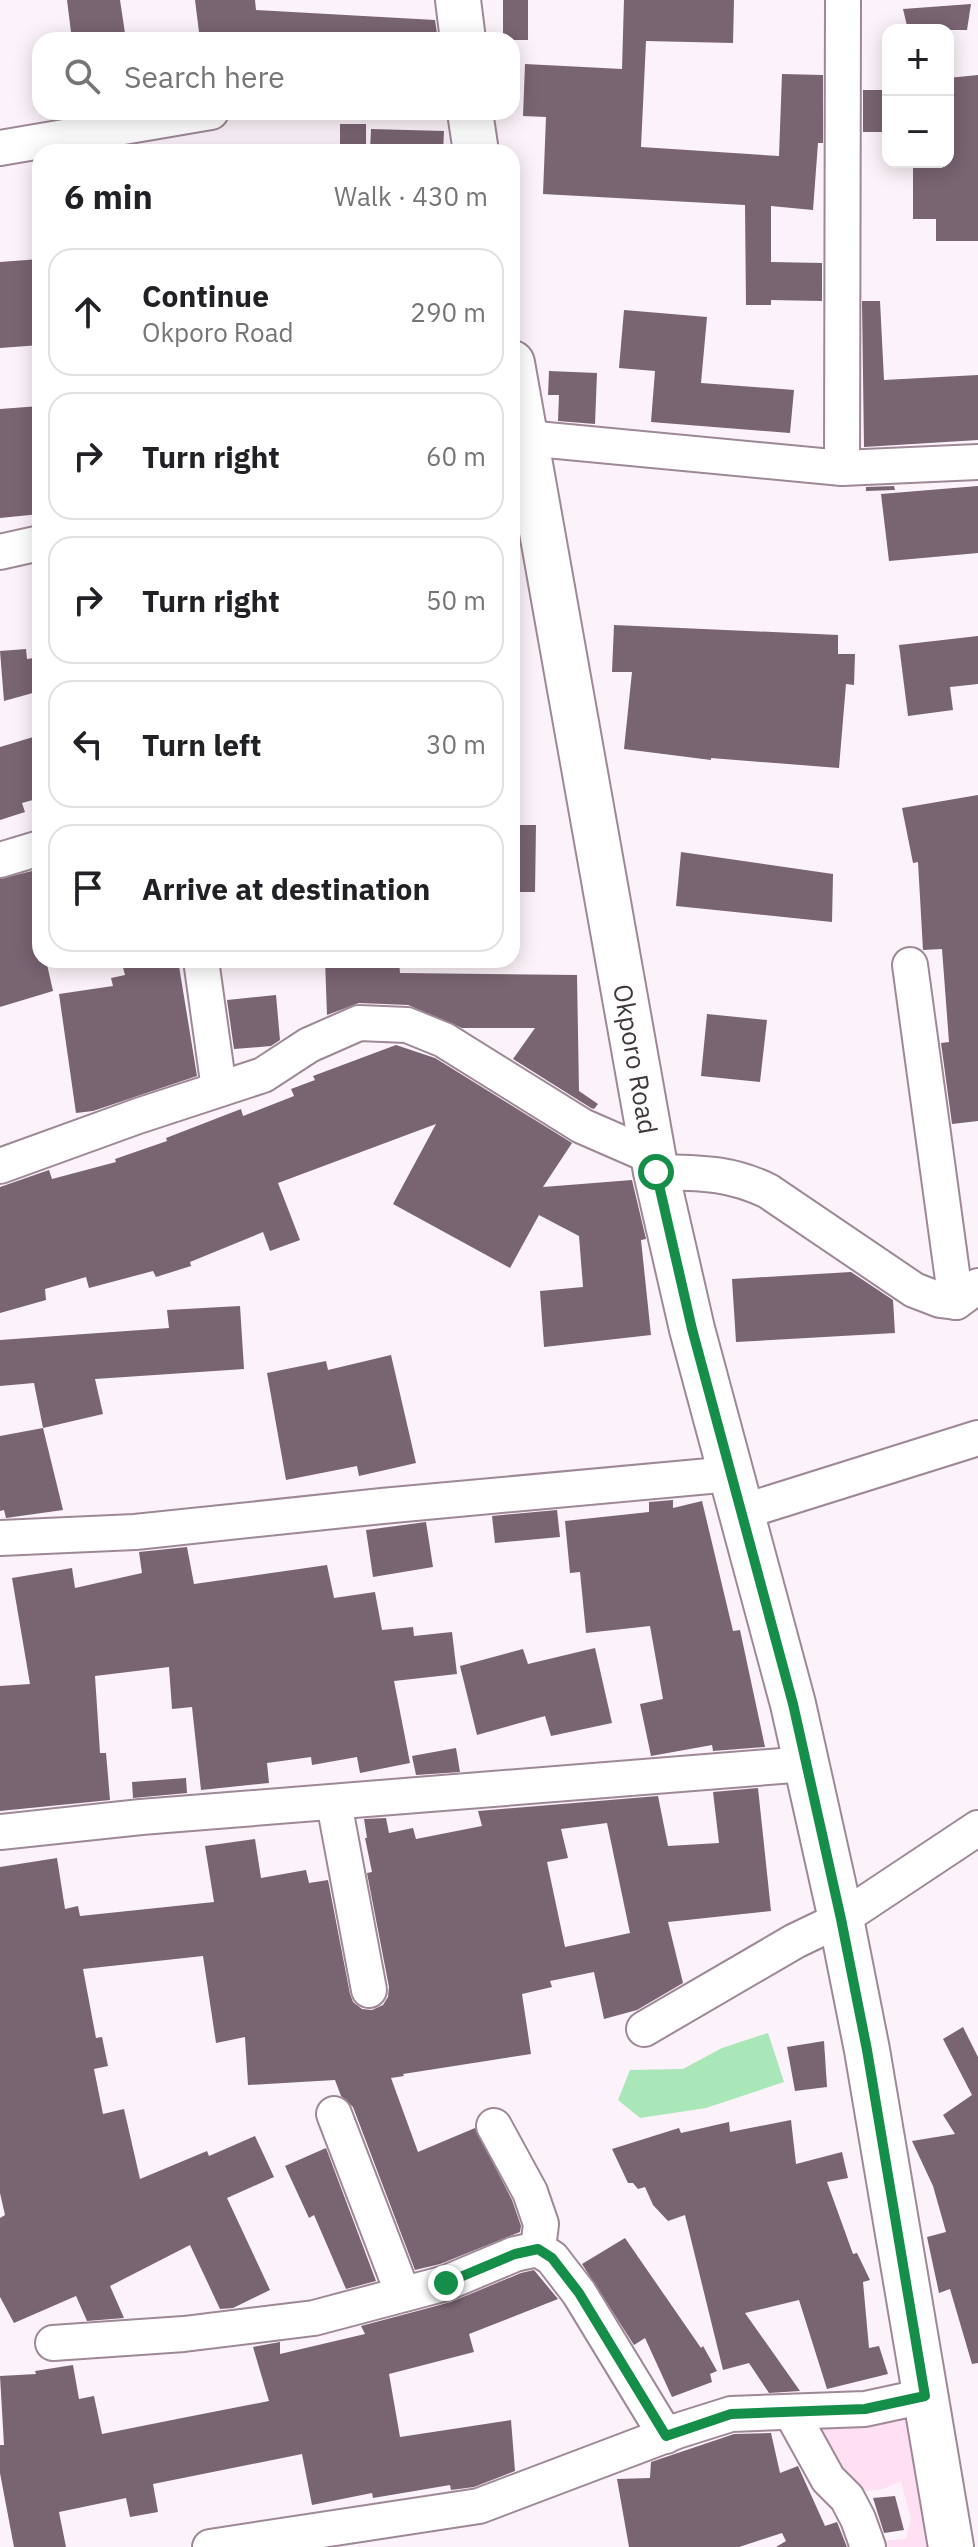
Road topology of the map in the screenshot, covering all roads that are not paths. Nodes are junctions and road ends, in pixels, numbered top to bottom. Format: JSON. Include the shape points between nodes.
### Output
{"nodes":[{"id":1,"x":458,"y":0,"type":"edge"},
{"id":2,"x":843,"y":0,"type":"edge"},
{"id":3,"x":462,"y":32,"type":"edge"},
{"id":4,"x":174,"y":120,"type":"edge"},
{"id":5,"x":471,"y":120,"type":"edge"},
{"id":6,"x":64,"y":144,"type":"edge"},
{"id":7,"x":475,"y":144,"type":"edge"},
{"id":8,"x":32,"y":146,"type":"edge"},
{"id":9,"x":0,"y":148,"type":"edge"},
{"id":10,"x":520,"y":406,"type":"edge"},
{"id":11,"x":526,"y":438,"type":"junction"},
{"id":12,"x":978,"y":462,"type":"edge"},
{"id":13,"x":842,"y":468,"type":"junction"},
{"id":14,"x":32,"y":545,"type":"edge"},
{"id":15,"x":0,"y":552,"type":"edge"},
{"id":16,"x":32,"y":850,"type":"edge"},
{"id":17,"x":0,"y":860,"type":"edge"},
{"id":18,"x":910,"y":965,"type":"dead end"},
{"id":19,"x":202,"y":968,"type":"edge"},
{"id":20,"x":219,"y":1089,"type":"junction"},
{"id":21,"x":655,"y":1165,"type":"junction"},
{"id":22,"x":0,"y":1166,"type":"edge"},
{"id":23,"x":967,"y":1294,"type":"edge"},
{"id":24,"x":978,"y":1438,"type":"edge"},
{"id":25,"x":737,"y":1493,"type":"junction"},
{"id":26,"x":0,"y":1538,"type":"edge"},
{"id":27,"x":806,"y":1764,"type":"junction"},
{"id":28,"x":334,"y":1803,"type":"junction"},
{"id":29,"x":978,"y":1828,"type":"edge"},
{"id":30,"x":0,"y":1832,"type":"edge"},
{"id":31,"x":841,"y":1919,"type":"junction"},
{"id":32,"x":369,"y":1990,"type":"dead end"},
{"id":33,"x":644,"y":2029,"type":"dead end"},
{"id":34,"x":334,"y":2114,"type":"dead end"},
{"id":35,"x":494,"y":2126,"type":"dead end"},
{"id":36,"x":538,"y":2249,"type":"junction"},
{"id":37,"x":403,"y":2294,"type":"junction"},
{"id":38,"x":53,"y":2343,"type":"dead end"},
{"id":39,"x":925,"y":2396,"type":"junction"},
{"id":40,"x":791,"y":2412,"type":"junction"},
{"id":41,"x":666,"y":2436,"type":"junction"},
{"id":42,"x":210,"y":2547,"type":"edge"},
{"id":43,"x":868,"y":2547,"type":"edge"},
{"id":44,"x":951,"y":2547,"type":"edge"}],
"edges":[{"from":1,"to":3,"type":"main road"},
{"from":2,"to":13,"type":"street"},
{"from":4,"to":6,"type":"street"},
{"from":5,"to":7,"type":"main road"},
{"from":8,"to":9,"type":"street"},
{"from":10,"to":11,"type":"main road","name":"Okporo Road"},
{"from":11,"to":13,"type":"street"},
{"from":11,"to":21,"type":"main road","name":"Okporo Road"},
{"from":12,"to":13,"type":"street"},
{"from":14,"to":15,"type":"street"},
{"from":16,"to":17,"type":"street"},
{"from":18,"to":23,"type":"street"},
{"from":19,"to":20,"type":"street"},
{"from":20,"to":21,"type":"street","via":[[263,1075],[309,1045],[359,1023],[407,1025],[444,1040]]},
{"from":20,"to":22,"type":"street"},
{"from":21,"to":23,"type":"street","via":[[747,1180],[914,1290],[940,1300]]},
{"from":21,"to":25,"type":"main road","name":"Okporo Road"},
{"from":24,"to":25,"type":"street"},
{"from":25,"to":26,"type":"street","via":[[382,1506],[135,1532]]},
{"from":25,"to":27,"type":"main road","name":"Okporo Road"},
{"from":27,"to":28,"type":"street"},
{"from":27,"to":31,"type":"main road","name":"Okporo Road"},
{"from":28,"to":30,"type":"street"},
{"from":28,"to":32,"type":"street"},
{"from":29,"to":31,"type":"street"},
{"from":31,"to":33,"type":"street"},
{"from":31,"to":39,"type":"main road","name":"Okporo Road"},
{"from":34,"to":37,"type":"street"},
{"from":35,"to":36,"type":"street","via":[[530,2192],[541,2224]]},
{"from":36,"to":37,"type":"street"},
{"from":36,"to":41,"type":"street","via":[[552,2258],[579,2293]]},
{"from":37,"to":38,"type":"street","via":[[314,2318]]},
{"from":39,"to":40,"type":"street","via":[[865,2409]]},
{"from":39,"to":44,"type":"main road","name":"Okporo Road"},
{"from":40,"to":41,"type":"street","via":[[731,2414]]},
{"from":40,"to":43,"type":"street","via":[[828,2479],[847,2498]]},
{"from":41,"to":42,"type":"street","via":[[479,2506]]}]}
